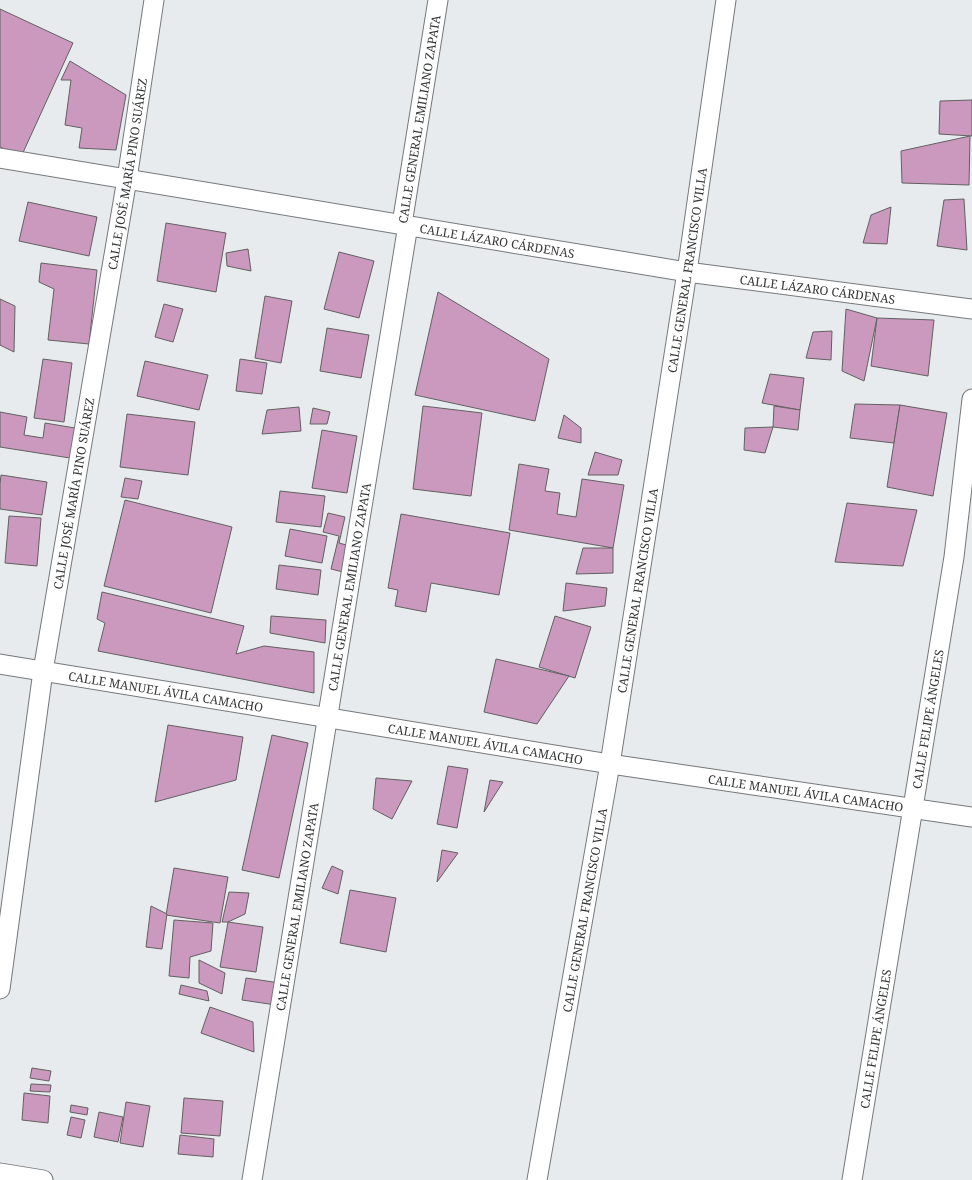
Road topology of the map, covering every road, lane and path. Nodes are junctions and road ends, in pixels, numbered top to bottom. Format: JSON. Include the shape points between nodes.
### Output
{"nodes":[{"id":1,"x":154,"y":0,"type":"edge"},
{"id":2,"x":438,"y":0,"type":"edge"},
{"id":3,"x":726,"y":0,"type":"edge"},
{"id":4,"x":0,"y":158,"type":"edge"},
{"id":5,"x":127,"y":179,"type":"junction"},
{"id":6,"x":402,"y":224,"type":"junction"},
{"id":7,"x":687,"y":272,"type":"junction"},
{"id":8,"x":972,"y":309,"type":"edge"},
{"id":9,"x":972,"y":399,"type":"edge"},
{"id":10,"x":0,"y":664,"type":"edge"},
{"id":11,"x":43,"y":671,"type":"junction"},
{"id":12,"x":327,"y":718,"type":"junction"},
{"id":13,"x":610,"y":764,"type":"junction"},
{"id":14,"x":913,"y":808,"type":"junction"},
{"id":15,"x":972,"y":818,"type":"edge"},
{"id":16,"x":0,"y":988,"type":"edge"},
{"id":17,"x":0,"y":1173,"type":"edge"},
{"id":18,"x":43,"y":1180,"type":"edge"},
{"id":19,"x":252,"y":1180,"type":"edge"},
{"id":20,"x":537,"y":1180,"type":"edge"},
{"id":21,"x":852,"y":1180,"type":"edge"}],
"edges":[{"from":1,"to":5,"type":"street","name":"CALLE JOSÉ MARÍA PINO SUÁREZ"},
{"from":2,"to":6,"type":"street","name":"CALLE GENERAL EMILIANO ZAPATA"},
{"from":3,"to":7,"type":"street","name":"CALLE GENERAL FRANCISCO VILLA"},
{"from":4,"to":5,"type":"street","name":"CALLE LÁZARO CÁRDENAS"},
{"from":5,"to":6,"type":"street","name":"CALLE LÁZARO CÁRDENAS"},
{"from":5,"to":11,"type":"street","name":"CALLE JOSÉ MARÍA PINO SUÁREZ"},
{"from":6,"to":7,"type":"street","name":"CALLE LÁZARO CÁRDENAS"},
{"from":6,"to":12,"type":"street","name":"CALLE GENERAL EMILIANO ZAPATA","via":[[408,225]]},
{"from":7,"to":8,"type":"street","name":"CALLE LÁZARO CÁRDENAS"},
{"from":7,"to":13,"type":"street","name":"CALLE GENERAL FRANCISCO VILLA"},
{"from":9,"to":14,"type":"street","name":"CALLE FELIPE ÁNGELES","via":[[954,557]]},
{"from":10,"to":11,"type":"street","name":"CALLE MANUEL ÁVILA CAMACHO"},
{"from":11,"to":12,"type":"street","name":"CALLE MANUEL ÁVILA CAMACHO"},
{"from":11,"to":16,"type":"street","name":"CALLE JOSÉ MARÍA PINO SUÁREZ"},
{"from":12,"to":13,"type":"street","name":"CALLE MANUEL ÁVILA CAMACHO"},
{"from":12,"to":19,"type":"street","name":"CALLE GENERAL EMILIANO ZAPATA"},
{"from":13,"to":14,"type":"street","name":"CALLE MANUEL ÁVILA CAMACHO"},
{"from":13,"to":20,"type":"street","name":"CALLE GENERAL FRANCISCO VILLA"},
{"from":14,"to":15,"type":"street","name":"CALLE MANUEL ÁVILA CAMACHO"},
{"from":14,"to":21,"type":"street","name":"CALLE FELIPE ÁNGELES"},
{"from":17,"to":18,"type":"street"}]}
